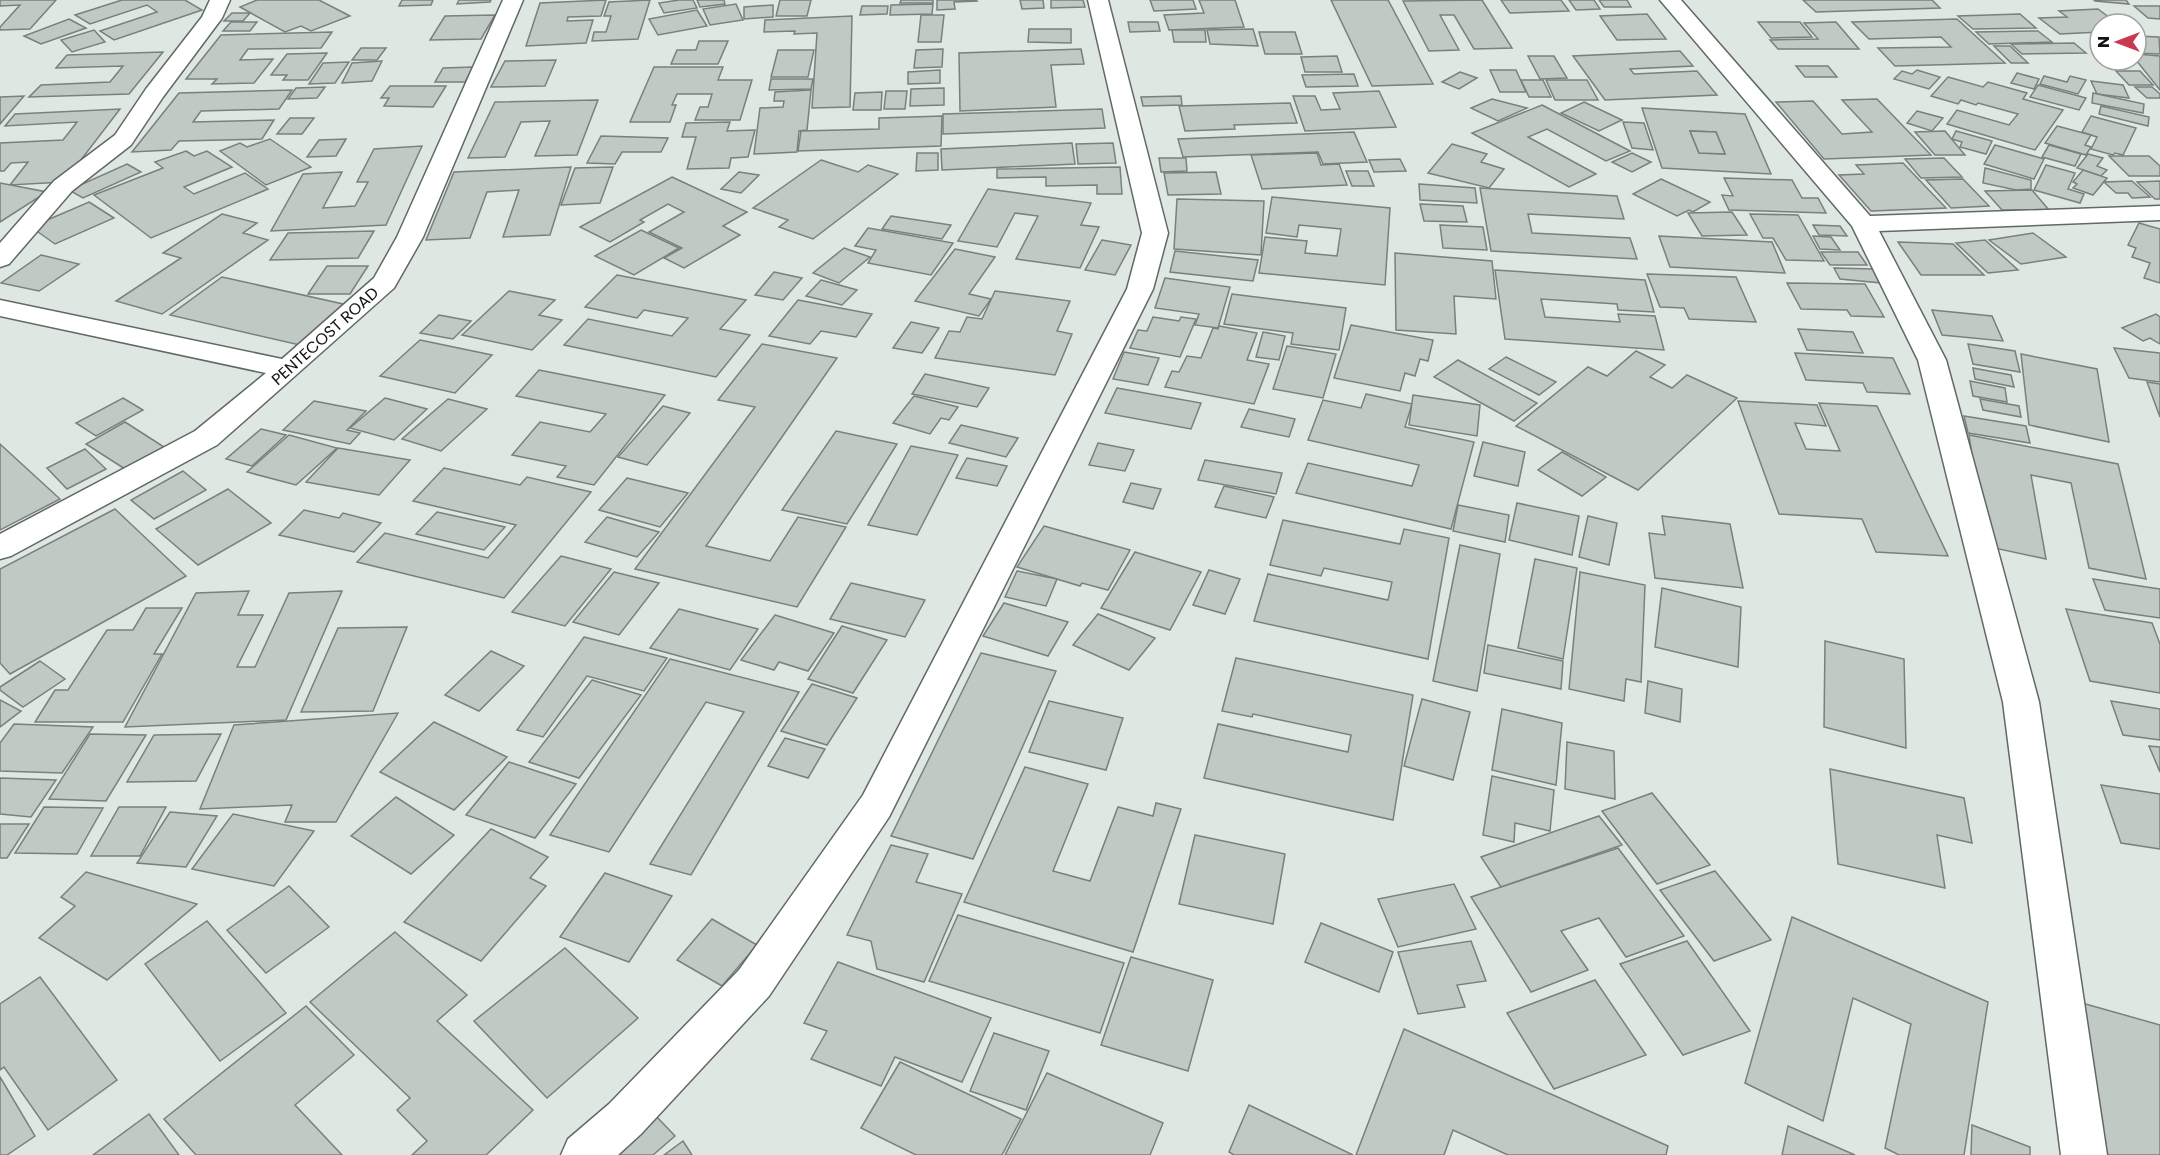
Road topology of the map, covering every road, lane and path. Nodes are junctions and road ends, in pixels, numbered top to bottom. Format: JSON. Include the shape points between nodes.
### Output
{"nodes":[{"id":1,"x":220,"y":0,"type":"edge"},
{"id":2,"x":513,"y":0,"type":"edge"},
{"id":3,"x":1098,"y":0,"type":"edge"},
{"id":4,"x":1671,"y":0,"type":"edge"},
{"id":5,"x":2160,"y":213,"type":"edge"},
{"id":6,"x":1863,"y":224,"type":"junction"},
{"id":7,"x":0,"y":259,"type":"edge"},
{"id":8,"x":0,"y":308,"type":"edge"},
{"id":9,"x":288,"y":369,"type":"junction"},
{"id":10,"x":0,"y":548,"type":"edge"},
{"id":11,"x":584,"y":1155,"type":"edge"},
{"id":12,"x":2084,"y":1155,"type":"edge"}],
"edges":[{"from":1,"to":7,"type":"street","via":[[212,18],[123,140],[63,186]]},
{"from":2,"to":9,"type":"street","name":"PENTECOST ROAD","via":[[410,237],[385,282]]},
{"from":3,"to":11,"type":"street","via":[[1155,233],[1140,289],[876,806],[754,983],[625,1119]]},
{"from":4,"to":6,"type":"street"},
{"from":5,"to":6,"type":"street"},
{"from":6,"to":12,"type":"street","via":[[1932,360],[2021,702]]},
{"from":8,"to":9,"type":"street"},
{"from":9,"to":10,"type":"street","name":"PENTECOST ROAD","via":[[206,438]]}]}
